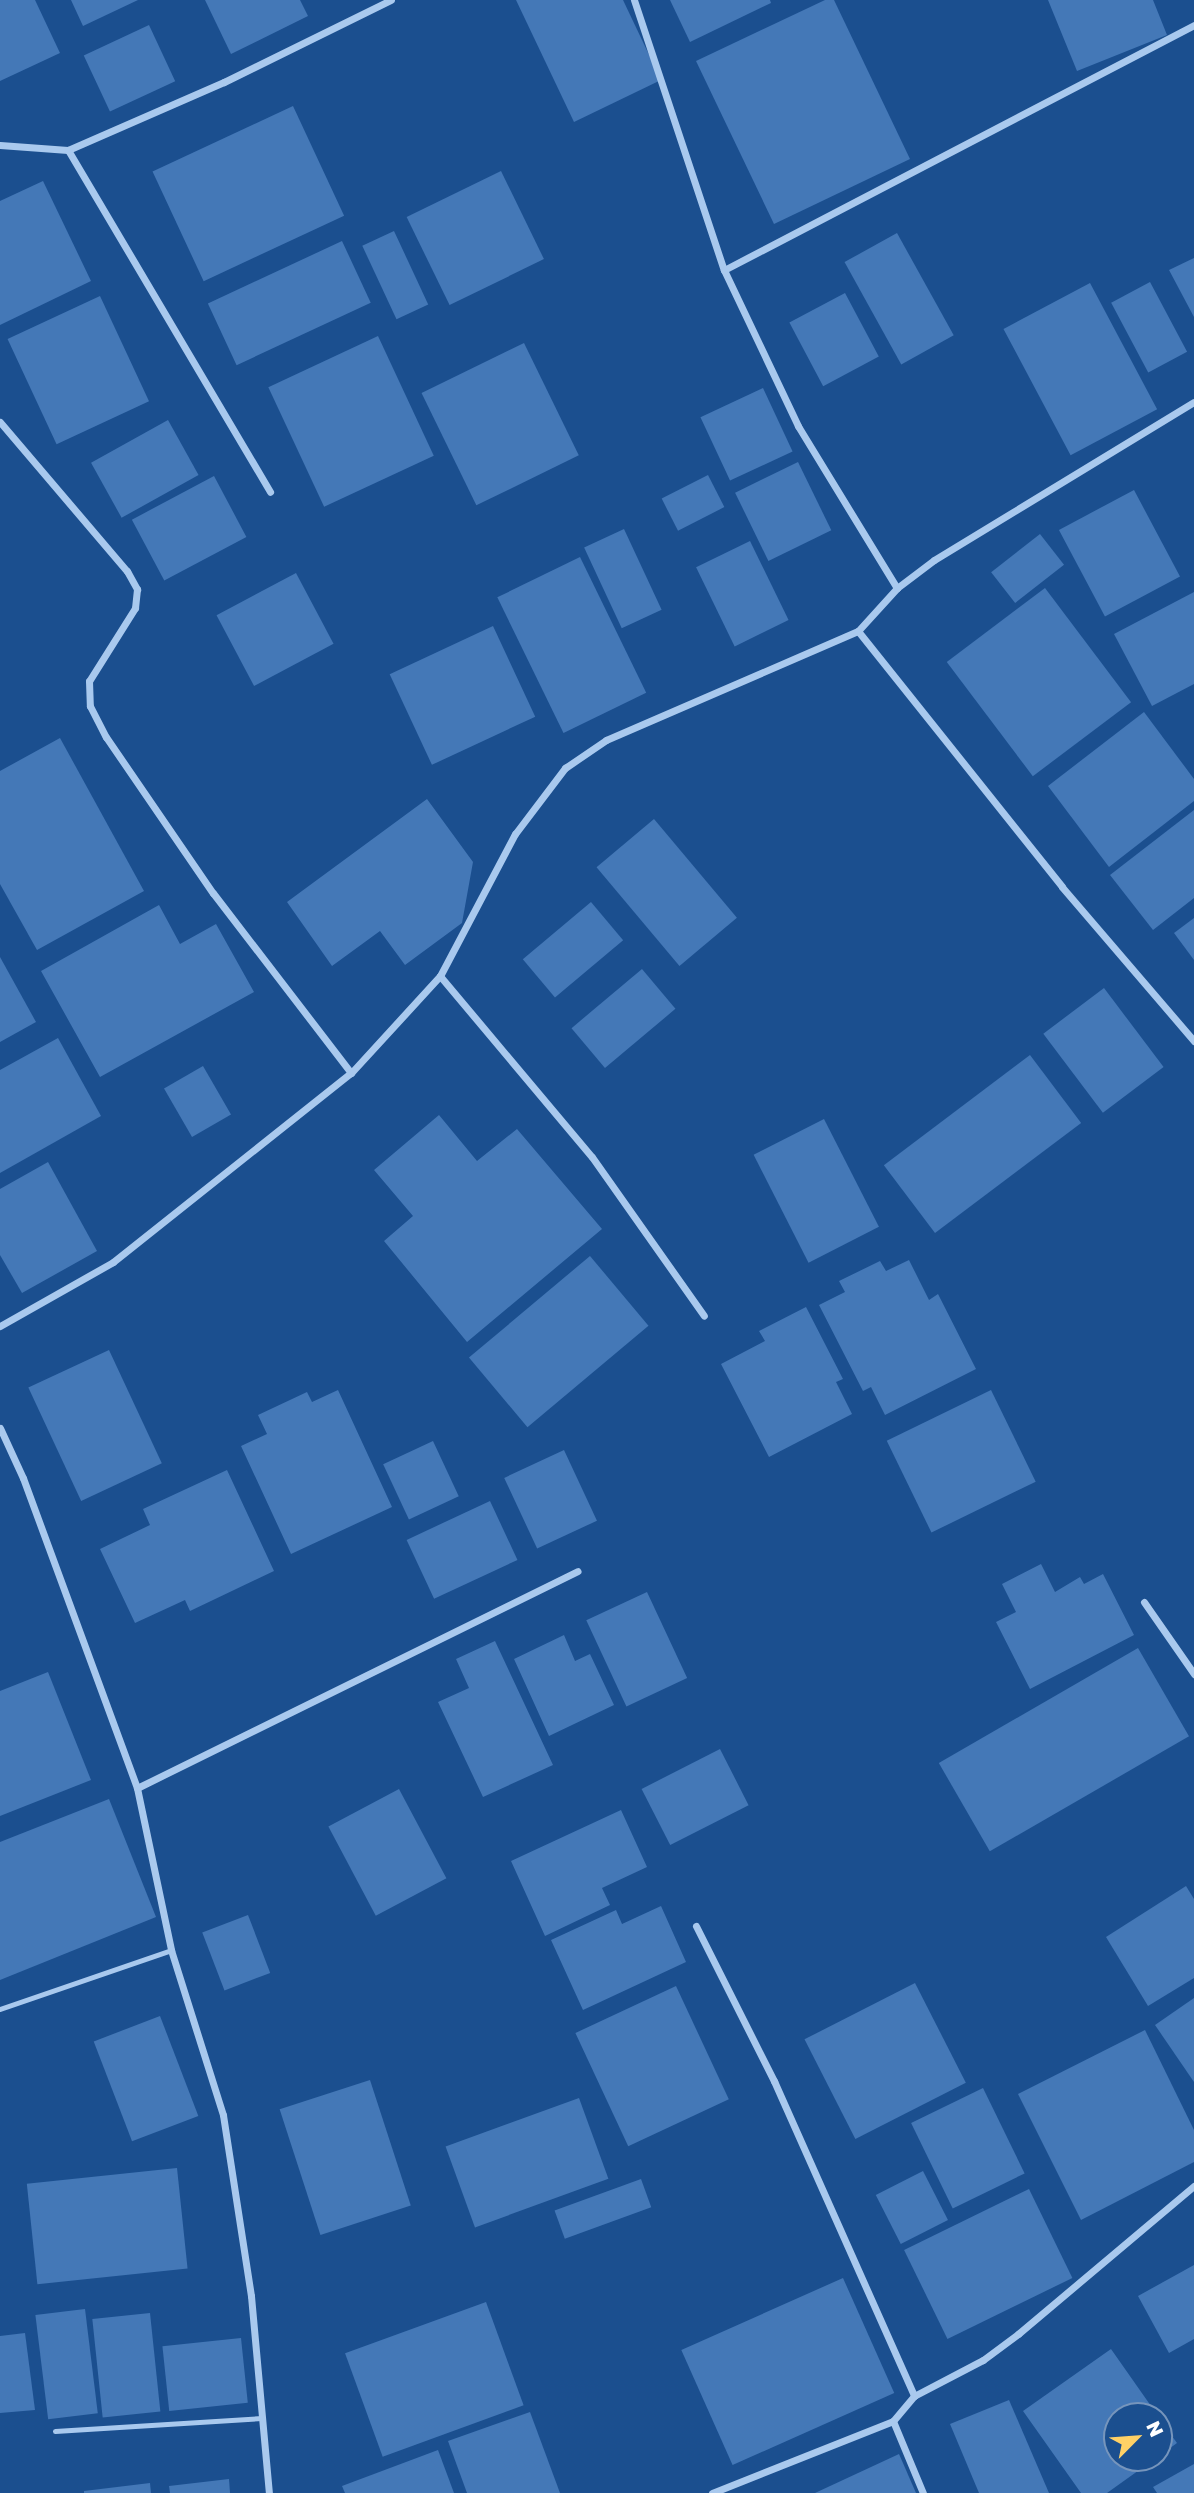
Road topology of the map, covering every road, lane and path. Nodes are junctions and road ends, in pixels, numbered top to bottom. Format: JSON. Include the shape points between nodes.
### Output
{"nodes":[{"id":1,"x":391,"y":0,"type":"edge"},
{"id":2,"x":635,"y":0,"type":"edge"},
{"id":3,"x":1194,"y":25,"type":"edge"},
{"id":4,"x":0,"y":145,"type":"edge"},
{"id":5,"x":68,"y":150,"type":"junction"},
{"id":6,"x":724,"y":270,"type":"junction"},
{"id":7,"x":1194,"y":401,"type":"edge"},
{"id":8,"x":0,"y":422,"type":"edge"},
{"id":9,"x":270,"y":492,"type":"dead end"},
{"id":10,"x":897,"y":588,"type":"junction"},
{"id":11,"x":858,"y":631,"type":"junction"},
{"id":12,"x":440,"y":976,"type":"junction"},
{"id":13,"x":1194,"y":1041,"type":"edge"},
{"id":14,"x":351,"y":1073,"type":"junction"},
{"id":15,"x":704,"y":1316,"type":"dead end"},
{"id":16,"x":0,"y":1326,"type":"edge"},
{"id":17,"x":0,"y":1428,"type":"edge"},
{"id":18,"x":578,"y":1571,"type":"dead end"},
{"id":19,"x":1144,"y":1602,"type":"dead end"},
{"id":20,"x":1194,"y":1674,"type":"edge"},
{"id":21,"x":136,"y":1788,"type":"junction"},
{"id":22,"x":696,"y":1926,"type":"dead end"},
{"id":23,"x":171,"y":1950,"type":"junction"},
{"id":24,"x":0,"y":2008,"type":"edge"},
{"id":25,"x":1194,"y":2186,"type":"edge"},
{"id":26,"x":914,"y":2396,"type":"junction"},
{"id":27,"x":262,"y":2418,"type":"junction"},
{"id":28,"x":893,"y":2421,"type":"junction"},
{"id":29,"x":55,"y":2431,"type":"dead end"},
{"id":30,"x":269,"y":2493,"type":"edge"},
{"id":31,"x":712,"y":2493,"type":"edge"},
{"id":32,"x":923,"y":2493,"type":"edge"}],
"edges":[{"from":1,"to":5,"type":"street","via":[[224,82]]},
{"from":2,"to":6,"type":"street"},
{"from":3,"to":6,"type":"street"},
{"from":4,"to":5,"type":"street"},
{"from":5,"to":9,"type":"street"},
{"from":6,"to":10,"type":"street","via":[[798,426]]},
{"from":7,"to":10,"type":"street","via":[[934,560]]},
{"from":8,"to":14,"type":"street","via":[[127,571],[137,589],[135,608],[89,681],[90,706],[100,726],[213,893]]},
{"from":10,"to":11,"type":"street"},
{"from":11,"to":12,"type":"street","via":[[606,740],[565,768],[514,834]]},
{"from":11,"to":13,"type":"street","via":[[1062,887]]},
{"from":12,"to":14,"type":"street"},
{"from":12,"to":15,"type":"street","via":[[592,1157]]},
{"from":14,"to":16,"type":"street","via":[[113,1262]]},
{"from":17,"to":21,"type":"street","via":[[23,1478]]},
{"from":18,"to":21,"type":"street"},
{"from":19,"to":20,"type":"street"},
{"from":21,"to":23,"type":"street"},
{"from":22,"to":26,"type":"street","via":[[775,2081]]},
{"from":23,"to":24,"type":"lane"},
{"from":23,"to":27,"type":"street","via":[[223,2115],[251,2296]]},
{"from":25,"to":26,"type":"street","via":[[1018,2334],[983,2360]]},
{"from":26,"to":28,"type":"street"},
{"from":27,"to":29,"type":"lane"},
{"from":27,"to":30,"type":"street"},
{"from":28,"to":31,"type":"street"},
{"from":28,"to":32,"type":"street"}]}
